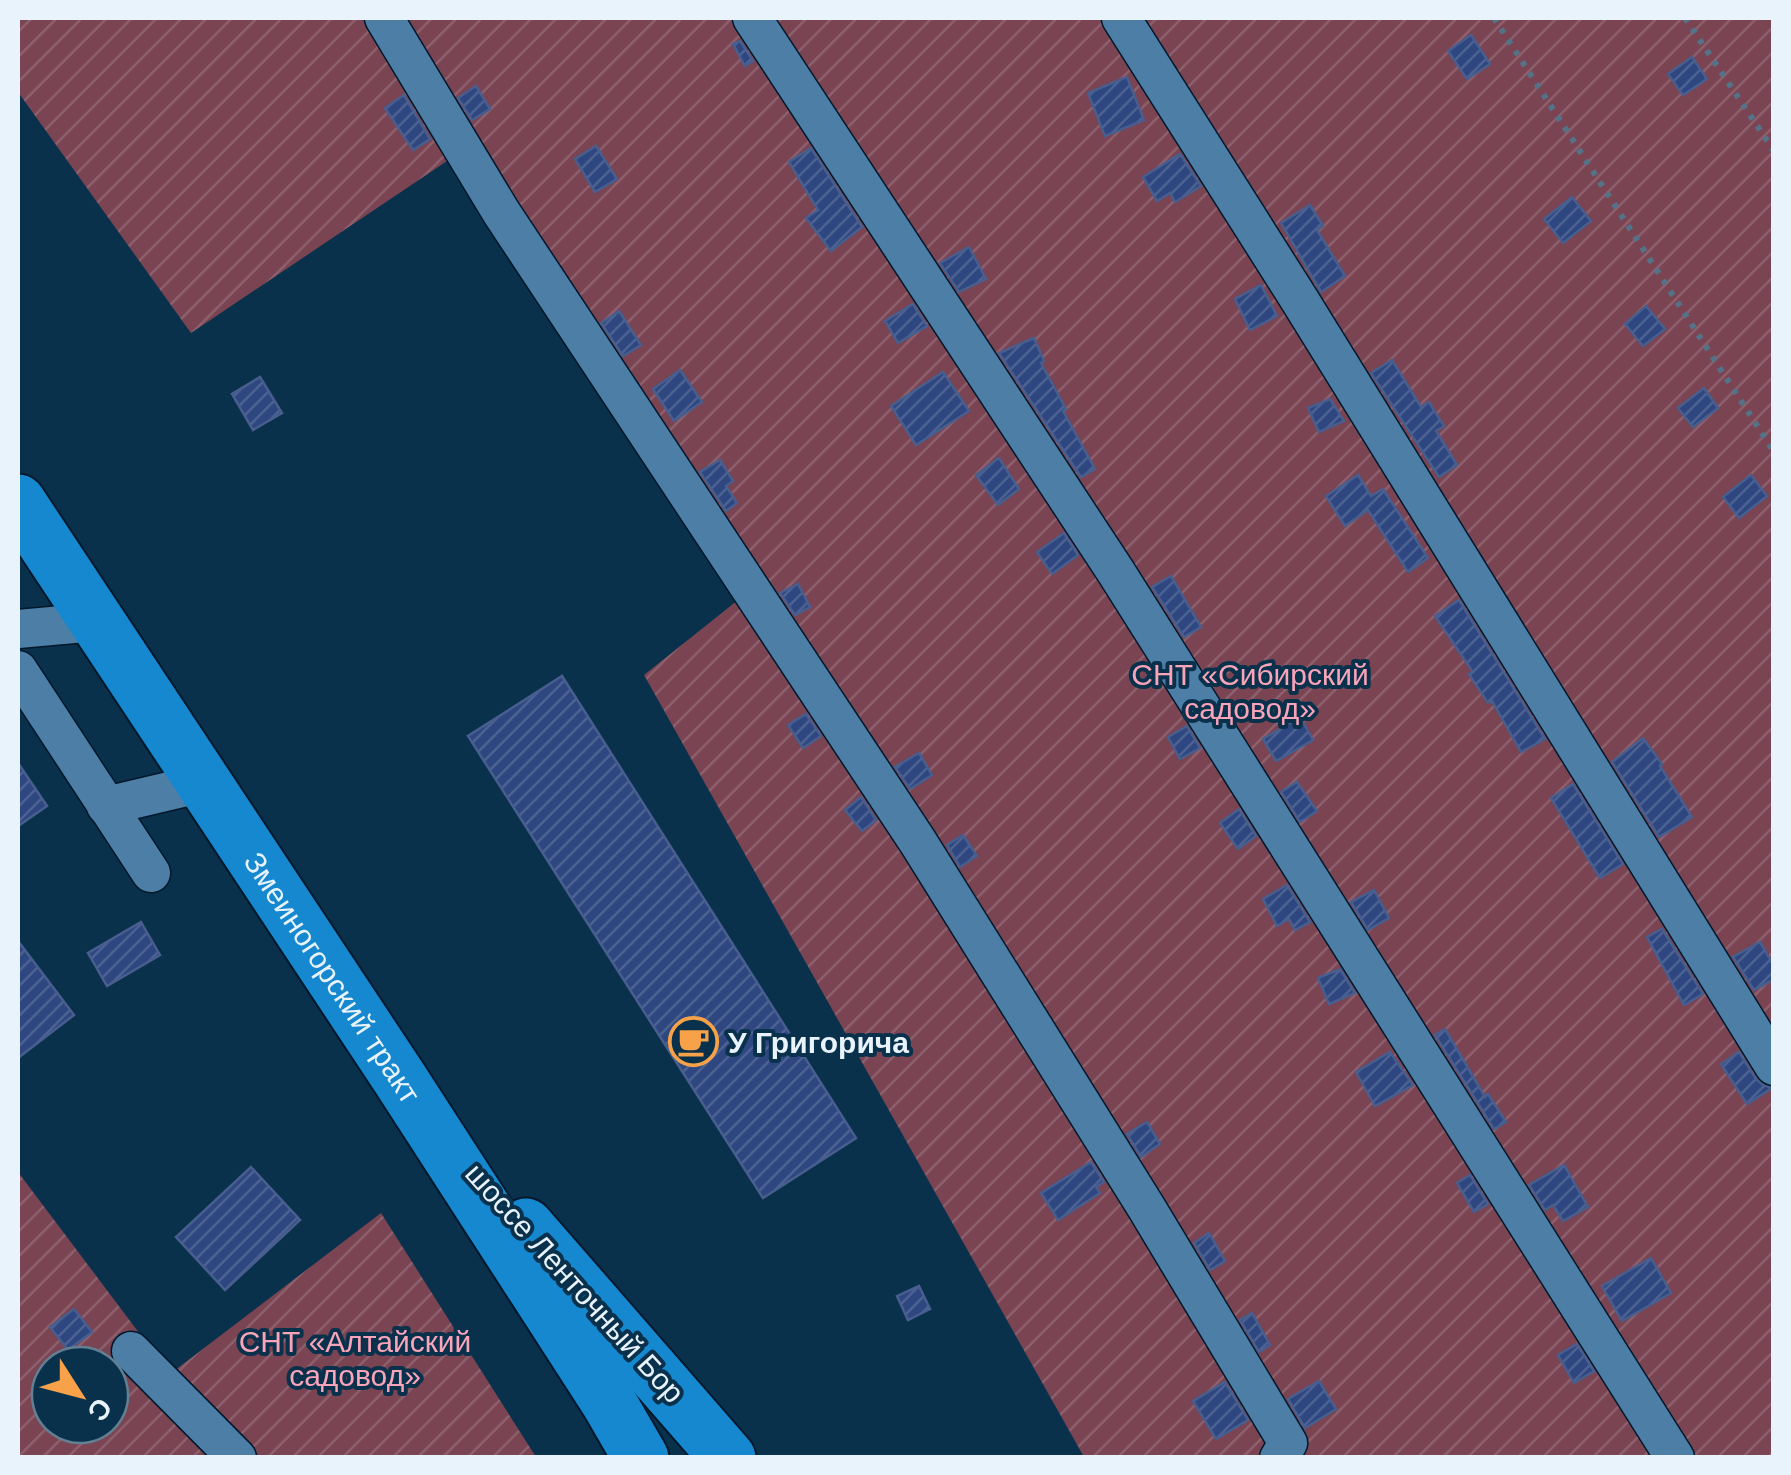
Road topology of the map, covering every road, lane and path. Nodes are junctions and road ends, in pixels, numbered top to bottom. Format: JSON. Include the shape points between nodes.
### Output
{"nodes":[{"id":1,"x":384,"y":18,"type":"edge"},
{"id":2,"x":752,"y":18,"type":"edge"},
{"id":3,"x":1121,"y":18,"type":"edge"},
{"id":4,"x":1494,"y":18,"type":"edge"},
{"id":5,"x":1685,"y":18,"type":"edge"},
{"id":6,"x":1774,"y":151,"type":"edge"},
{"id":7,"x":1774,"y":452,"type":"edge"},
{"id":8,"x":18,"y":502,"type":"edge"},
{"id":9,"x":96,"y":622,"type":"junction"},
{"id":10,"x":18,"y":628,"type":"edge"},
{"id":11,"x":18,"y":670,"type":"edge"},
{"id":12,"x":203,"y":782,"type":"junction"},
{"id":13,"x":106,"y":806,"type":"junction"},
{"id":14,"x":151,"y":873,"type":"dead end"},
{"id":15,"x":1774,"y":1066,"type":"edge"},
{"id":16,"x":420,"y":1110,"type":"junction"},
{"id":17,"x":565,"y":1268,"type":"junction"},
{"id":18,"x":130,"y":1350,"type":"dead end"},
{"id":19,"x":608,"y":1402,"type":"junction"},
{"id":20,"x":237,"y":1458,"type":"edge"},
{"id":21,"x":640,"y":1458,"type":"edge"},
{"id":22,"x":652,"y":1458,"type":"edge"},
{"id":23,"x":706,"y":1458,"type":"edge"},
{"id":24,"x":728,"y":1458,"type":"edge"},
{"id":25,"x":1279,"y":1458,"type":"edge"},
{"id":26,"x":1675,"y":1458,"type":"edge"}],
"edges":[{"from":1,"to":25,"type":"street","via":[[500,212],[918,842],[1146,1206],[1288,1443]]},
{"from":2,"to":26,"type":"street","via":[[1116,572]]},
{"from":3,"to":15,"type":"street"},
{"from":4,"to":7,"type":"path"},
{"from":5,"to":6,"type":"path"},
{"from":8,"to":9,"type":"highway","name":"Змеиногорский тракт"},
{"from":9,"to":10,"type":"street"},
{"from":9,"to":12,"type":"highway","name":"Змеиногорский тракт"},
{"from":11,"to":13,"type":"street"},
{"from":12,"to":13,"type":"street"},
{"from":12,"to":16,"type":"highway","name":"Змеиногорский тракт"},
{"from":13,"to":14,"type":"street"},
{"from":16,"to":17,"type":"highway","name":"шоссе Ленточный Бор"},
{"from":16,"to":19,"type":"highway","name":"Змеиногорский тракт"},
{"from":17,"to":23,"type":"highway"},
{"from":17,"to":24,"type":"highway","name":"шоссе Ленточный Бор"},
{"from":18,"to":20,"type":"street"},
{"from":19,"to":21,"type":"highway","name":"Змеиногорский тракт"},
{"from":19,"to":22,"type":"highway"}]}
